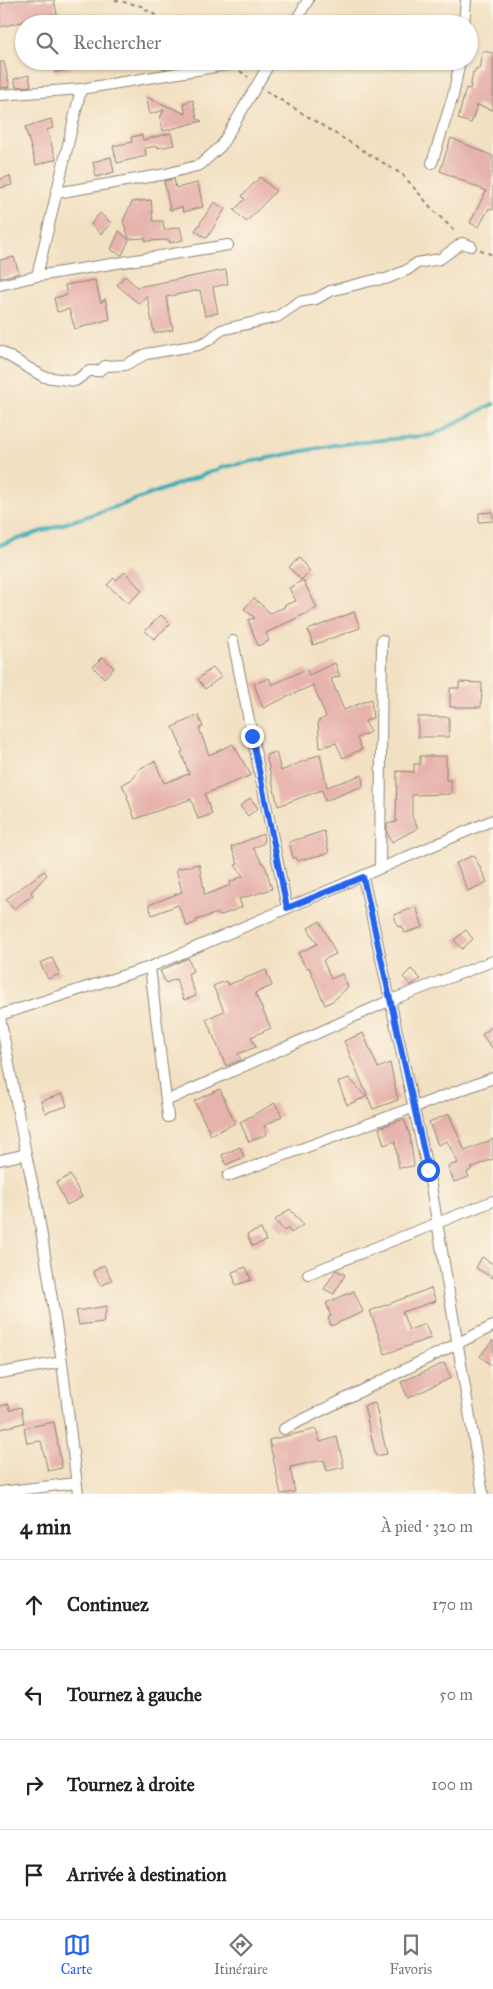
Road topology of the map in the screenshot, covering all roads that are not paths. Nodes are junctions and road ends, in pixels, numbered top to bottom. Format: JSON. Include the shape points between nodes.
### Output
{"nodes":[{"id":1,"x":308,"y":0,"type":"edge"},
{"id":2,"x":466,"y":0,"type":"edge"},
{"id":3,"x":299,"y":15,"type":"edge"},
{"id":4,"x":465,"y":15,"type":"edge"},
{"id":5,"x":197,"y":70,"type":"edge"},
{"id":6,"x":265,"y":70,"type":"edge"},
{"id":7,"x":458,"y":70,"type":"edge"},
{"id":8,"x":81,"y":89,"type":"junction"},
{"id":9,"x":0,"y":95,"type":"edge"},
{"id":10,"x":432,"y":163,"type":"dead end"},
{"id":11,"x":56,"y":193,"type":"junction"},
{"id":12,"x":228,"y":244,"type":"dead end"},
{"id":13,"x":471,"y":246,"type":"road end"},
{"id":14,"x":37,"y":276,"type":"junction"},
{"id":15,"x":0,"y":285,"type":"edge"},
{"id":16,"x":0,"y":351,"type":"edge"},
{"id":17,"x":382,"y":640,"type":"dead end"},
{"id":18,"x":233,"y":641,"type":"dead end"},
{"id":19,"x":493,"y":820,"type":"edge"},
{"id":20,"x":380,"y":868,"type":"junction"},
{"id":21,"x":363,"y":877,"type":"junction"},
{"id":22,"x":287,"y":908,"type":"junction"},
{"id":23,"x":493,"y":961,"type":"edge"},
{"id":24,"x":150,"y":967,"type":"junction"},
{"id":25,"x":391,"y":1000,"type":"junction"},
{"id":26,"x":0,"y":1016,"type":"edge"},
{"id":27,"x":493,"y":1078,"type":"edge"},
{"id":28,"x":166,"y":1101,"type":"junction"},
{"id":29,"x":414,"y":1106,"type":"junction"},
{"id":30,"x":168,"y":1117,"type":"dead end"},
{"id":31,"x":26,"y":1154,"type":"junction"},
{"id":32,"x":0,"y":1160,"type":"edge"},
{"id":33,"x":228,"y":1176,"type":"dead end"},
{"id":34,"x":493,"y":1201,"type":"edge"},
{"id":35,"x":436,"y":1221,"type":"junction"},
{"id":36,"x":308,"y":1274,"type":"dead end"},
{"id":37,"x":493,"y":1326,"type":"edge"},
{"id":38,"x":457,"y":1343,"type":"junction"},
{"id":39,"x":62,"y":1362,"type":"junction"},
{"id":40,"x":0,"y":1373,"type":"edge"},
{"id":41,"x":284,"y":1429,"type":"dead end"},
{"id":42,"x":76,"y":1483,"type":"junction"},
{"id":43,"x":0,"y":1492,"type":"edge"},
{"id":44,"x":78,"y":1494,"type":"edge"},
{"id":45,"x":483,"y":1494,"type":"edge"}],
"edges":[{"from":1,"to":3,"type":"street"},
{"from":2,"to":4,"type":"street"},
{"from":5,"to":8,"type":"street"},
{"from":6,"to":11,"type":"street","via":[[221,146],[200,165]]},
{"from":7,"to":10,"type":"street","via":[[454,96]]},
{"from":8,"to":9,"type":"street"},
{"from":8,"to":11,"type":"street"},
{"from":11,"to":14,"type":"street"},
{"from":12,"to":14,"type":"street"},
{"from":13,"to":16,"type":"street","via":[[462,243],[440,259],[417,263],[386,279],[330,291],[316,299],[299,302],[277,317],[221,330],[198,345],[146,354],[125,365],[105,366],[99,371],[89,371],[75,381],[44,377]]},
{"from":14,"to":15,"type":"street"},
{"from":17,"to":20,"type":"street"},
{"from":18,"to":22,"type":"street"},
{"from":19,"to":20,"type":"street"},
{"from":20,"to":21,"type":"street"},
{"from":21,"to":22,"type":"street"},
{"from":21,"to":25,"type":"street"},
{"from":22,"to":24,"type":"street"},
{"from":23,"to":25,"type":"street"},
{"from":24,"to":26,"type":"street"},
{"from":24,"to":28,"type":"street"},
{"from":25,"to":28,"type":"street"},
{"from":25,"to":29,"type":"street"},
{"from":26,"to":31,"type":"street"},
{"from":27,"to":29,"type":"street"},
{"from":28,"to":30,"type":"street"},
{"from":29,"to":33,"type":"street"},
{"from":29,"to":35,"type":"street"},
{"from":31,"to":32,"type":"street"},
{"from":31,"to":39,"type":"street"},
{"from":34,"to":35,"type":"street"},
{"from":35,"to":36,"type":"street"},
{"from":35,"to":38,"type":"street"},
{"from":37,"to":38,"type":"street"},
{"from":38,"to":41,"type":"street"},
{"from":38,"to":45,"type":"street"},
{"from":39,"to":40,"type":"street"},
{"from":39,"to":42,"type":"street"},
{"from":42,"to":43,"type":"street"},
{"from":42,"to":44,"type":"street"}]}
